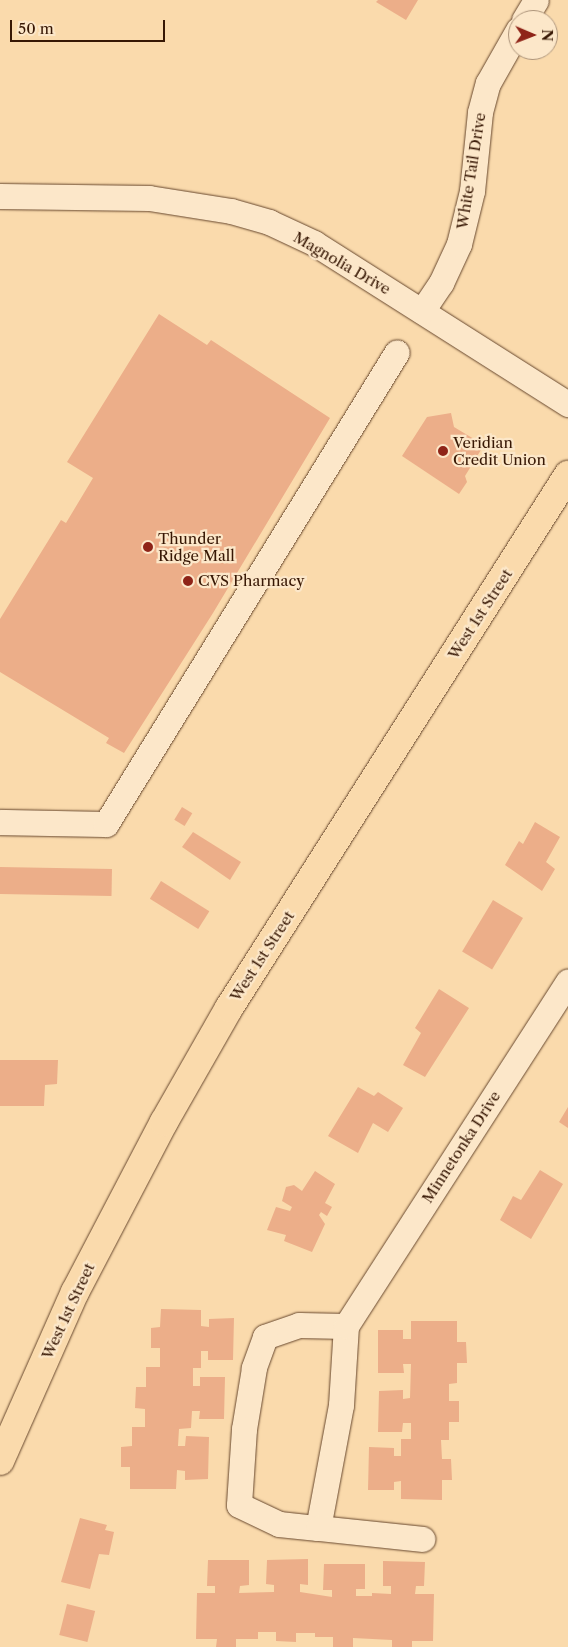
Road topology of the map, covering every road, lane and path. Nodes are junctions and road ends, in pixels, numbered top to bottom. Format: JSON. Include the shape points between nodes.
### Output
{"nodes":[{"id":1,"x":508,"y":48,"type":"edge"},
{"id":2,"x":0,"y":196,"type":"edge"},
{"id":3,"x":422,"y":311,"type":"junction"},
{"id":4,"x":397,"y":352,"type":"dead end"},
{"id":5,"x":568,"y":404,"type":"edge"},
{"id":6,"x":568,"y":475,"type":"edge"},
{"id":7,"x":0,"y":822,"type":"edge"},
{"id":8,"x":568,"y":981,"type":"edge"},
{"id":9,"x":350,"y":1320,"type":"junction"},
{"id":10,"x":0,"y":1461,"type":"edge"},
{"id":11,"x":318,"y":1528,"type":"junction"},
{"id":12,"x":422,"y":1539,"type":"dead end"}],
"edges":[{"from":1,"to":3,"type":"street","name":"White Tail Drive","via":[[488,83],[480,112],[472,191],[459,244],[442,283]]},
{"from":2,"to":3,"type":"street","name":"Magnolia Drive","via":[[149,198],[232,210],[269,222],[314,243]]},
{"from":3,"to":5,"type":"street","name":"Magnolia Drive"},
{"from":4,"to":7,"type":"street","via":[[106,824]]},
{"from":6,"to":10,"type":"main road","name":"West 1st Street","via":[[229,1008],[164,1122],[75,1292]]},
{"from":8,"to":9,"type":"street","name":"Minnetonka Drive"},
{"from":9,"to":11,"type":"street","via":[[341,1405]]},
{"from":9,"to":11,"type":"street","via":[[299,1325],[265,1337],[254,1368],[244,1429],[239,1505],[279,1524]]},
{"from":11,"to":12,"type":"street"}]}
